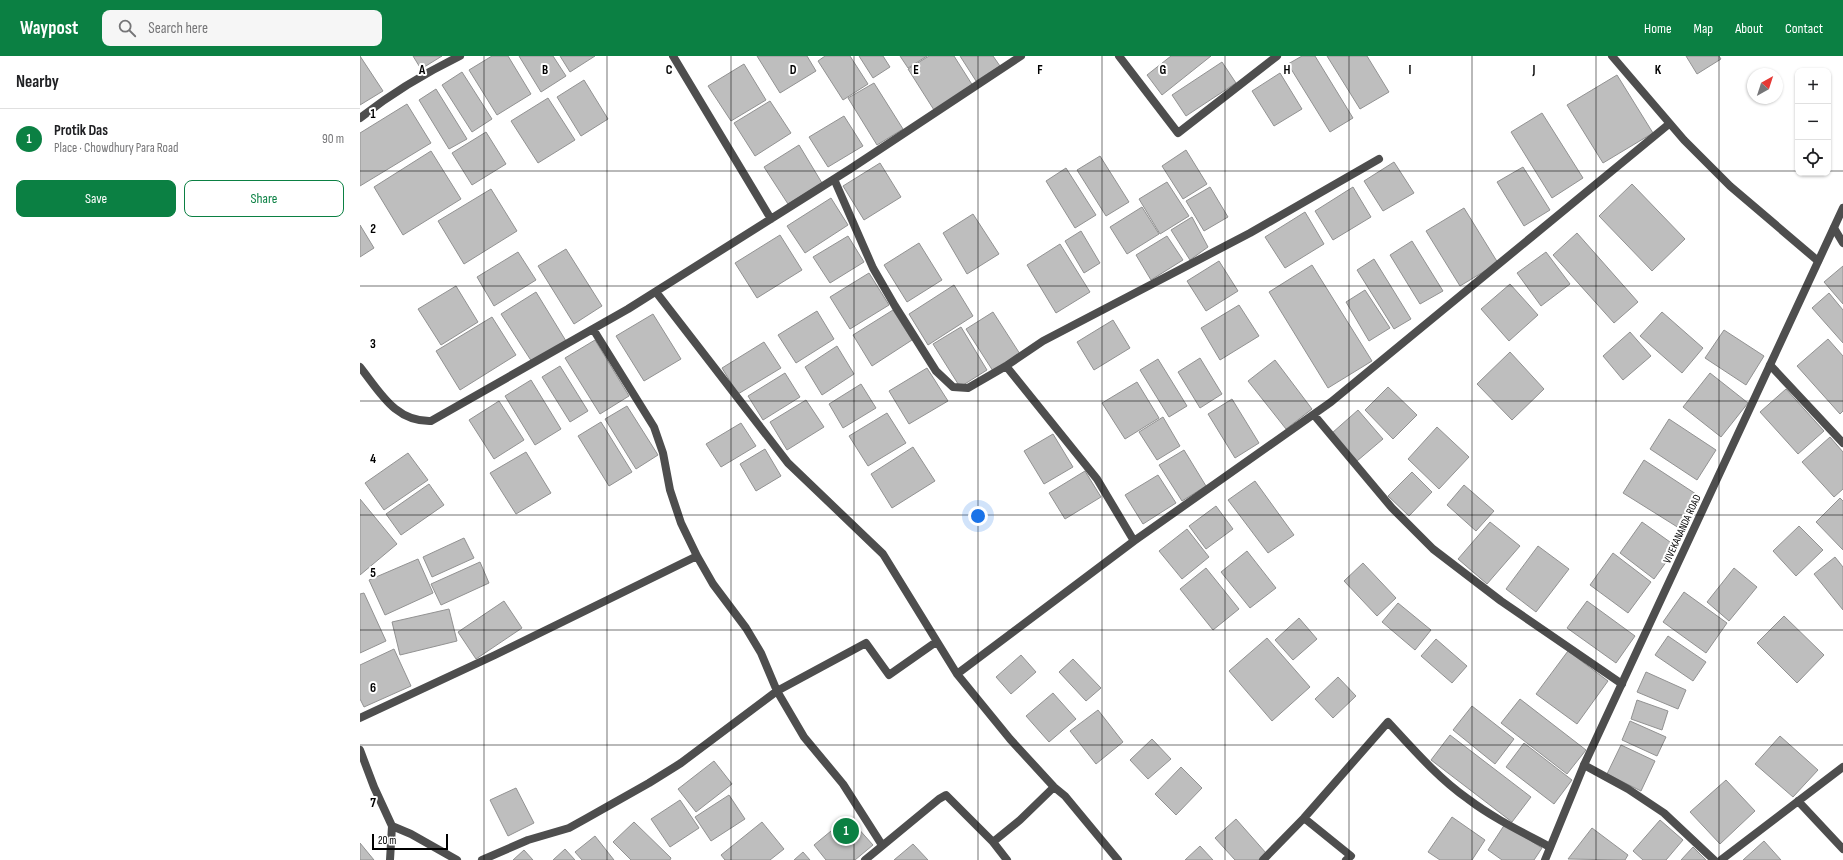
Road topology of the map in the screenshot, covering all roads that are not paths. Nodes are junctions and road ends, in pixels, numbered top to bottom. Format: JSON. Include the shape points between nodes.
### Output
{"nodes":[{"id":1,"x":460,"y":56,"type":"edge"},
{"id":2,"x":673,"y":56,"type":"edge"},
{"id":3,"x":1021,"y":56,"type":"edge"},
{"id":4,"x":1119,"y":56,"type":"edge"},
{"id":5,"x":1277,"y":56,"type":"edge"},
{"id":6,"x":1612,"y":56,"type":"edge"},
{"id":7,"x":360,"y":118,"type":"edge"},
{"id":8,"x":1669,"y":124,"type":"junction"},
{"id":9,"x":1379,"y":159,"type":"dead end"},
{"id":10,"x":834,"y":179,"type":"junction"},
{"id":11,"x":1843,"y":208,"type":"edge"},
{"id":12,"x":771,"y":219,"type":"junction"},
{"id":13,"x":1834,"y":228,"type":"junction"},
{"id":14,"x":1843,"y":243,"type":"edge"},
{"id":15,"x":1818,"y":261,"type":"junction"},
{"id":16,"x":656,"y":292,"type":"junction"},
{"id":17,"x":593,"y":330,"type":"junction"},
{"id":18,"x":1770,"y":365,"type":"junction"},
{"id":19,"x":1006,"y":366,"type":"junction"},
{"id":20,"x":360,"y":367,"type":"edge"},
{"id":21,"x":1314,"y":415,"type":"junction"},
{"id":22,"x":1843,"y":443,"type":"edge"},
{"id":23,"x":1134,"y":541,"type":"junction"},
{"id":24,"x":697,"y":556,"type":"junction"},
{"id":25,"x":936,"y":642,"type":"junction"},
{"id":26,"x":957,"y":674,"type":"junction"},
{"id":27,"x":1622,"y":684,"type":"junction"},
{"id":28,"x":777,"y":691,"type":"junction"},
{"id":29,"x":360,"y":718,"type":"edge"},
{"id":30,"x":360,"y":750,"type":"edge"},
{"id":31,"x":1584,"y":765,"type":"junction"},
{"id":32,"x":1843,"y":767,"type":"edge"},
{"id":33,"x":1054,"y":787,"type":"junction"},
{"id":34,"x":1798,"y":801,"type":"junction"},
{"id":35,"x":1304,"y":818,"type":"junction"},
{"id":36,"x":392,"y":826,"type":"junction"},
{"id":37,"x":993,"y":842,"type":"junction"},
{"id":38,"x":882,"y":845,"type":"junction"},
{"id":39,"x":1550,"y":847,"type":"junction"},
{"id":40,"x":1843,"y":849,"type":"edge"},
{"id":41,"x":390,"y":860,"type":"edge"},
{"id":42,"x":457,"y":860,"type":"edge"},
{"id":43,"x":482,"y":860,"type":"edge"},
{"id":44,"x":865,"y":860,"type":"edge"},
{"id":45,"x":1008,"y":860,"type":"edge"},
{"id":46,"x":1118,"y":860,"type":"edge"},
{"id":47,"x":1263,"y":860,"type":"edge"},
{"id":48,"x":1346,"y":860,"type":"edge"},
{"id":49,"x":1545,"y":860,"type":"edge"},
{"id":50,"x":1714,"y":860,"type":"edge"},
{"id":51,"x":1720,"y":860,"type":"edge"}],
"edges":[{"from":1,"to":7,"type":"street","via":[[420,76]]},
{"from":2,"to":12,"type":"street"},
{"from":3,"to":10,"type":"street"},
{"from":4,"to":5,"type":"street","via":[[1178,132]]},
{"from":6,"to":8,"type":"street"},
{"from":8,"to":15,"type":"street","via":[[1730,186]]},
{"from":8,"to":21,"type":"street"},
{"from":9,"to":19,"type":"street","via":[[1250,233],[1043,341]]},
{"from":10,"to":12,"type":"street"},
{"from":10,"to":19,"type":"street","via":[[873,268],[924,354],[944,381],[953,387],[968,388]]},
{"from":11,"to":13,"type":"street","name":"VIVEKANANDA ROAD"},
{"from":12,"to":16,"type":"street"},
{"from":13,"to":14,"type":"street"},
{"from":13,"to":15,"type":"street","name":"VIVEKANANDA ROAD"},
{"from":15,"to":18,"type":"street","name":"VIVEKANANDA ROAD"},
{"from":16,"to":17,"type":"street"},
{"from":16,"to":25,"type":"street","via":[[788,463],[884,554]]},
{"from":17,"to":20,"type":"street","via":[[431,421],[419,421],[403,416],[387,401]]},
{"from":17,"to":24,"type":"street","via":[[654,427],[663,453],[670,490]]},
{"from":18,"to":22,"type":"street"},
{"from":18,"to":27,"type":"street","name":"VIVEKANANDA ROAD"},
{"from":19,"to":23,"type":"street","via":[[1097,479]]},
{"from":21,"to":23,"type":"street"},
{"from":21,"to":27,"type":"street","via":[[1392,508],[1433,549],[1501,601]]},
{"from":23,"to":26,"type":"street"},
{"from":24,"to":28,"type":"street","via":[[713,584],[761,653]]},
{"from":24,"to":29,"type":"street"},
{"from":25,"to":26,"type":"street"},
{"from":25,"to":28,"type":"street","via":[[889,675],[866,643]]},
{"from":26,"to":33,"type":"street","via":[[1010,739]]},
{"from":27,"to":31,"type":"street","name":"VIVEKANANDA ROAD"},
{"from":28,"to":38,"type":"street","via":[[804,737],[843,784]]},
{"from":28,"to":43,"type":"street","via":[[681,763],[649,783],[569,828],[528,840]]},
{"from":30,"to":36,"type":"street"},
{"from":31,"to":39,"type":"street","name":"VIVEKANANDA ROAD"},
{"from":31,"to":50,"type":"street","via":[[1628,789],[1664,813]]},
{"from":32,"to":34,"type":"street"},
{"from":33,"to":37,"type":"street"},
{"from":33,"to":46,"type":"street","via":[[1065,796]]},
{"from":34,"to":40,"type":"street"},
{"from":34,"to":51,"type":"street"},
{"from":35,"to":39,"type":"street","via":[[1388,722],[1427,763],[1467,799],[1500,821]]},
{"from":35,"to":47,"type":"street"},
{"from":35,"to":48,"type":"street","via":[[1350,856]]},
{"from":36,"to":41,"type":"street"},
{"from":36,"to":42,"type":"street"},
{"from":37,"to":38,"type":"street","via":[[946,795]]},
{"from":37,"to":45,"type":"street"},
{"from":38,"to":44,"type":"street"},
{"from":39,"to":49,"type":"street","name":"VIVEKANANDA ROAD"}]}
